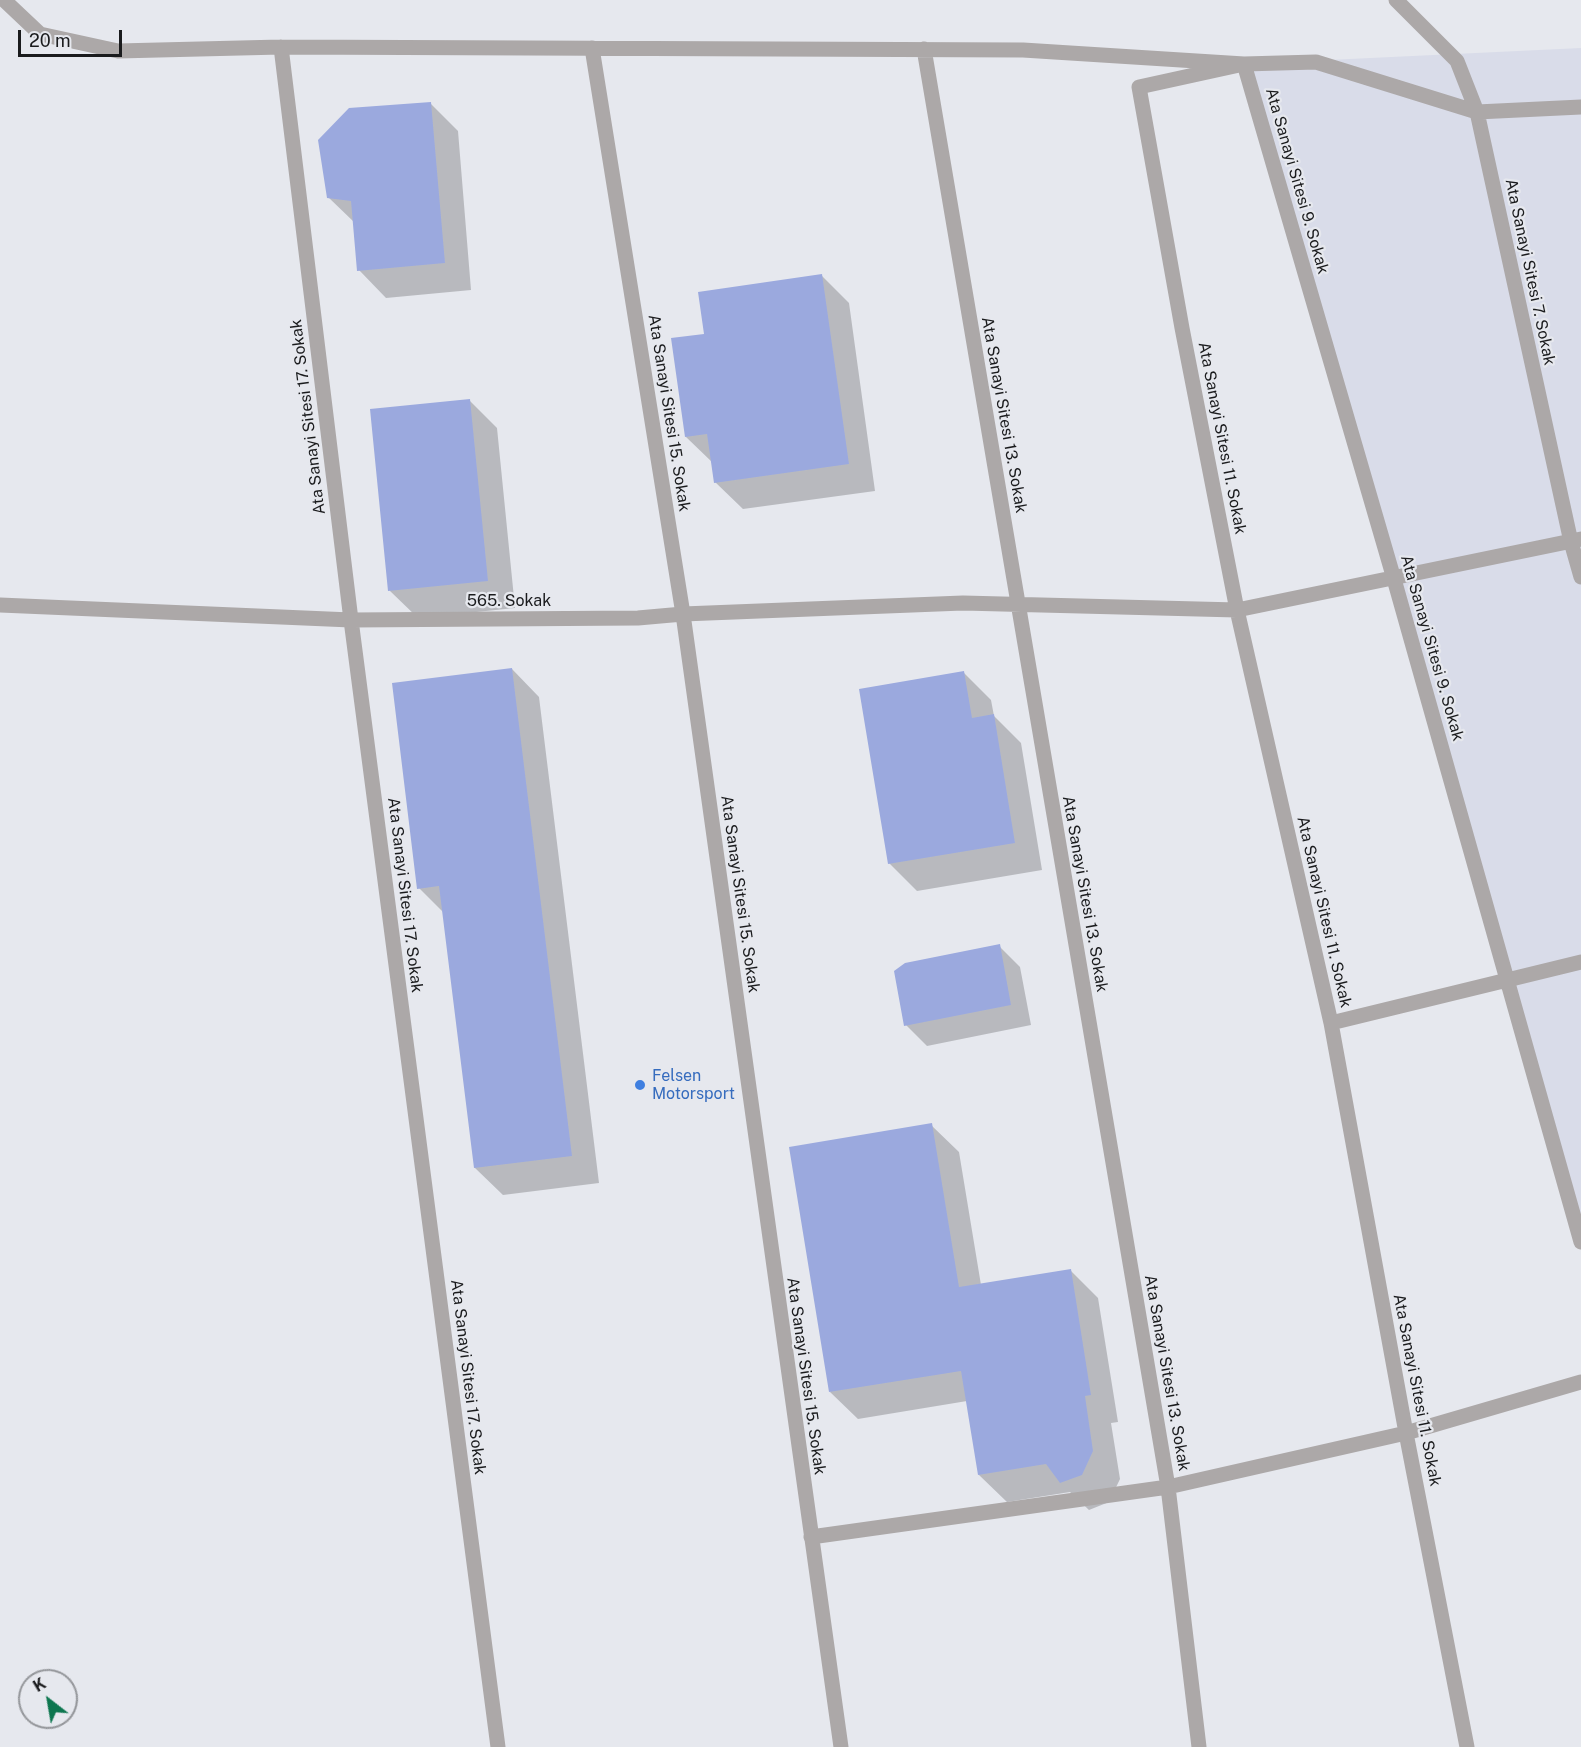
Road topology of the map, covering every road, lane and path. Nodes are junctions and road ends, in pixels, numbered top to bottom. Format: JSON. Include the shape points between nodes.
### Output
{"nodes":[{"id":1,"x":4,"y":0,"type":"edge"},
{"id":2,"x":1396,"y":0,"type":"edge"},
{"id":3,"x":281,"y":47,"type":"junction"},
{"id":4,"x":592,"y":48,"type":"junction"},
{"id":5,"x":924,"y":49,"type":"junction"},
{"id":6,"x":1244,"y":64,"type":"junction"},
{"id":7,"x":1581,"y":107,"type":"edge"},
{"id":8,"x":1477,"y":112,"type":"junction"},
{"id":9,"x":1576,"y":540,"type":"edge"},
{"id":10,"x":1581,"y":577,"type":"edge"},
{"id":11,"x":1394,"y":579,"type":"junction"},
{"id":12,"x":0,"y":604,"type":"edge"},
{"id":13,"x":1017,"y":604,"type":"junction"},
{"id":14,"x":1237,"y":610,"type":"junction"},
{"id":15,"x":683,"y":614,"type":"junction"},
{"id":16,"x":351,"y":620,"type":"junction"},
{"id":17,"x":1581,"y":962,"type":"edge"},
{"id":18,"x":1507,"y":980,"type":"junction"},
{"id":19,"x":1331,"y":1023,"type":"junction"},
{"id":20,"x":1581,"y":1242,"type":"edge"},
{"id":21,"x":1581,"y":1382,"type":"edge"},
{"id":22,"x":1406,"y":1433,"type":"junction"},
{"id":23,"x":1168,"y":1487,"type":"junction"},
{"id":24,"x":811,"y":1537,"type":"junction"},
{"id":25,"x":498,"y":1747,"type":"edge"},
{"id":26,"x":841,"y":1747,"type":"edge"},
{"id":27,"x":1199,"y":1747,"type":"edge"},
{"id":28,"x":1467,"y":1747,"type":"edge"}],
"edges":[{"from":1,"to":3,"type":"lane","via":[[40,34],[118,51]]},
{"from":2,"to":8,"type":"lane","name":"Ata Sanayi Sitesi 7. Sokak","via":[[1457,61]]},
{"from":3,"to":4,"type":"lane"},
{"from":3,"to":16,"type":"lane","name":"Ata Sanayi Sitesi 17. Sokak"},
{"from":4,"to":5,"type":"lane"},
{"from":4,"to":15,"type":"lane","name":"Ata Sanayi Sitesi 15. Sokak"},
{"from":5,"to":6,"type":"lane","via":[[1023,50]]},
{"from":5,"to":13,"type":"lane","name":"Ata Sanayi Sitesi 13. Sokak"},
{"from":6,"to":8,"type":"lane","via":[[1317,62]]},
{"from":6,"to":11,"type":"lane","name":"Ata Sanayi Sitesi 9. Sokak"},
{"from":6,"to":14,"type":"lane","name":"Ata Sanayi Sitesi 11. Sokak","via":[[1139,87]]},
{"from":7,"to":8,"type":"lane"},
{"from":8,"to":9,"type":"lane","name":"Ata Sanayi Sitesi 7. Sokak"},
{"from":9,"to":10,"type":"lane","name":"Ata Sanayi Sitesi 7. Sokak"},
{"from":9,"to":11,"type":"lane","name":"565. Sokak"},
{"from":11,"to":14,"type":"lane","name":"565. Sokak"},
{"from":11,"to":18,"type":"lane","name":"Ata Sanayi Sitesi 9. Sokak"},
{"from":12,"to":16,"type":"lane","name":"565. Sokak"},
{"from":13,"to":14,"type":"lane","name":"565. Sokak"},
{"from":13,"to":15,"type":"lane","name":"565. Sokak"},
{"from":13,"to":23,"type":"lane","name":"Ata Sanayi Sitesi 13. Sokak"},
{"from":14,"to":19,"type":"lane","name":"Ata Sanayi Sitesi 11. Sokak"},
{"from":15,"to":16,"type":"lane","name":"565. Sokak","via":[[638,618]]},
{"from":15,"to":24,"type":"lane","name":"Ata Sanayi Sitesi 15. Sokak"},
{"from":16,"to":25,"type":"lane","name":"Ata Sanayi Sitesi 17. Sokak"},
{"from":17,"to":18,"type":"lane"},
{"from":18,"to":19,"type":"lane"},
{"from":18,"to":20,"type":"lane","name":"Ata Sanayi Sitesi 9. Sokak"},
{"from":19,"to":22,"type":"lane","name":"Ata Sanayi Sitesi 11. Sokak"},
{"from":21,"to":22,"type":"lane"},
{"from":22,"to":23,"type":"lane"},
{"from":22,"to":28,"type":"lane","name":"Ata Sanayi Sitesi 11. Sokak"},
{"from":23,"to":24,"type":"lane"},
{"from":23,"to":27,"type":"lane","name":"Ata Sanayi Sitesi 13. Sokak"},
{"from":24,"to":26,"type":"lane","name":"Ata Sanayi Sitesi 15. Sokak"}]}
